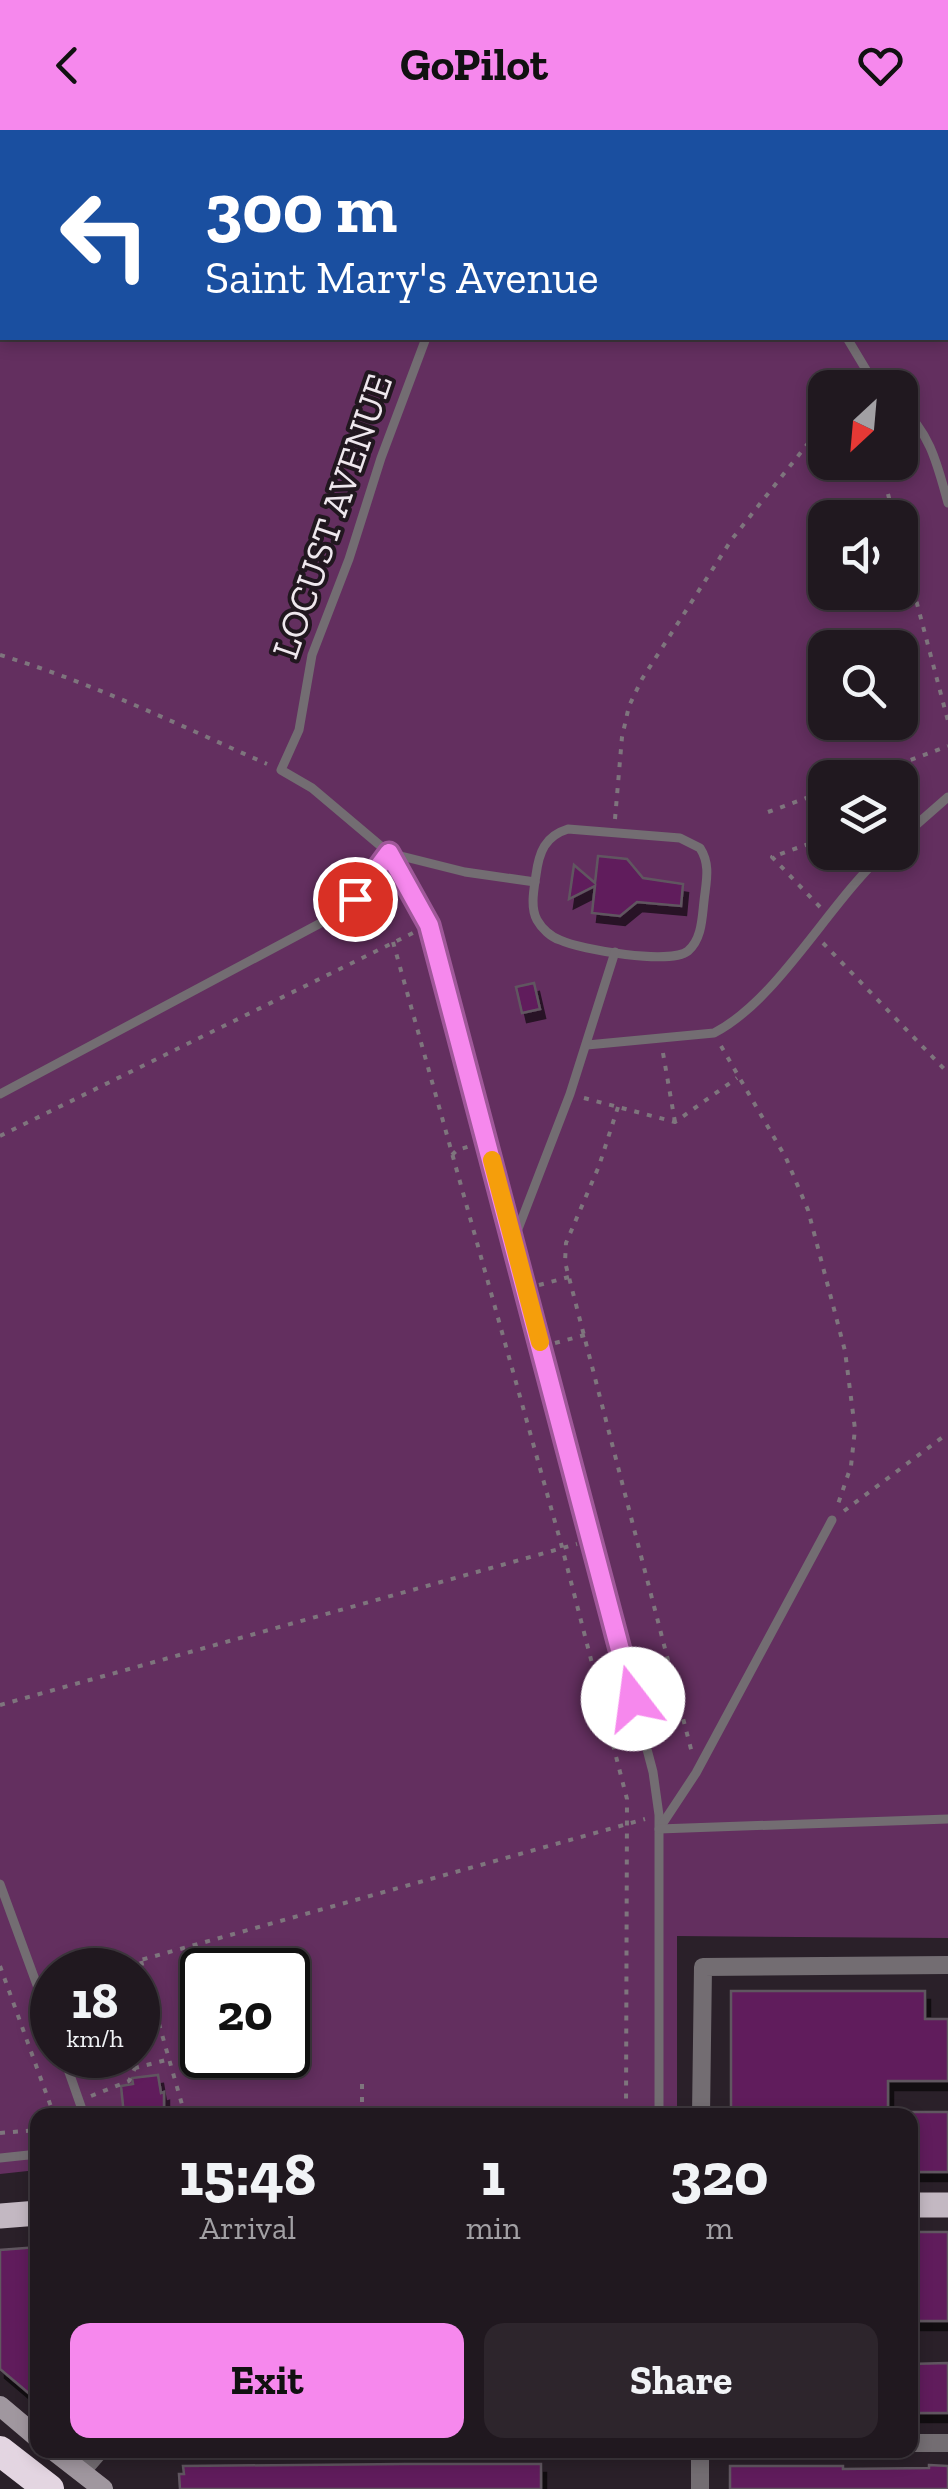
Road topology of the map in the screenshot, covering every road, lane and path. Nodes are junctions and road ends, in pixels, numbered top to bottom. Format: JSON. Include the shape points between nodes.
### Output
{"nodes":[{"id":1,"x":425,"y":340,"type":"edge"},
{"id":2,"x":848,"y":340,"type":"edge"},
{"id":3,"x":866,"y":370,"type":"edge"},
{"id":4,"x":918,"y":424,"type":"edge"},
{"id":5,"x":808,"y":443,"type":"edge"},
{"id":6,"x":888,"y":494,"type":"dead end"},
{"id":7,"x":890,"y":500,"type":"edge"},
{"id":8,"x":948,"y":503,"type":"edge"},
{"id":9,"x":918,"y":607,"type":"edge"},
{"id":10,"x":0,"y":656,"type":"edge"},
{"id":11,"x":948,"y":720,"type":"edge"},
{"id":12,"x":948,"y":746,"type":"edge"},
{"id":13,"x":910,"y":760,"type":"edge"},
{"id":14,"x":280,"y":770,"type":"junction"},
{"id":15,"x":808,"y":797,"type":"edge"},
{"id":16,"x":948,"y":798,"type":"edge"},
{"id":17,"x":768,"y":812,"type":"dead end"},
{"id":18,"x":918,"y":824,"type":"edge"},
{"id":19,"x":614,"y":831,"type":"junction"},
{"id":20,"x":808,"y":844,"type":"edge"},
{"id":21,"x":389,"y":853,"type":"junction"},
{"id":22,"x":868,"y":870,"type":"edge"},
{"id":23,"x":535,"y":882,"type":"junction"},
{"id":24,"x":828,"y":915,"type":"junction"},
{"id":25,"x":429,"y":925,"type":"junction"},
{"id":26,"x":813,"y":934,"type":"junction"},
{"id":27,"x":393,"y":942,"type":"junction"},
{"id":28,"x":615,"y":952,"type":"junction"},
{"id":29,"x":714,"y":1033,"type":"junction"},
{"id":30,"x":661,"y":1036,"type":"junction"},
{"id":31,"x":587,"y":1044,"type":"junction"},
{"id":32,"x":948,"y":1073,"type":"edge"},
{"id":33,"x":739,"y":1076,"type":"junction"},
{"id":34,"x":0,"y":1094,"type":"edge"},
{"id":35,"x":570,"y":1094,"type":"junction"},
{"id":36,"x":618,"y":1107,"type":"junction"},
{"id":37,"x":674,"y":1122,"type":"junction"},
{"id":38,"x":0,"y":1136,"type":"edge"},
{"id":39,"x":487,"y":1140,"type":"junction"},
{"id":40,"x":452,"y":1156,"type":"junction"},
{"id":41,"x":514,"y":1242,"type":"junction"},
{"id":42,"x":568,"y":1277,"type":"junction"},
{"id":43,"x":526,"y":1289,"type":"junction"},
{"id":44,"x":584,"y":1335,"type":"junction"},
{"id":45,"x":541,"y":1346,"type":"junction"},
{"id":46,"x":948,"y":1433,"type":"edge"},
{"id":47,"x":832,"y":1520,"type":"junction"},
{"id":48,"x":562,"y":1548,"type":"junction"},
{"id":49,"x":0,"y":1705,"type":"edge"},
{"id":50,"x":696,"y":1772,"type":"junction"},
{"id":51,"x":659,"y":1815,"type":"junction"},
{"id":52,"x":948,"y":1820,"type":"edge"},
{"id":53,"x":629,"y":1823,"type":"junction"},
{"id":54,"x":659,"y":1829,"type":"junction"},
{"id":55,"x":0,"y":1884,"type":"edge"},
{"id":56,"x":160,"y":1955,"type":"edge"},
{"id":57,"x":0,"y":1966,"type":"edge"},
{"id":58,"x":30,"y":1966,"type":"edge"},
{"id":59,"x":948,"y":1966,"type":"edge"},
{"id":60,"x":160,"y":2025,"type":"edge"},
{"id":61,"x":170,"y":2059,"type":"junction"},
{"id":62,"x":160,"y":2062,"type":"edge"},
{"id":63,"x":71,"y":2078,"type":"edge"},
{"id":64,"x":131,"y":2078,"type":"edge"},
{"id":65,"x":362,"y":2084,"type":"dead end"},
{"id":66,"x":79,"y":2100,"type":"junction"},
{"id":67,"x":51,"y":2108,"type":"edge"},
{"id":68,"x":82,"y":2108,"type":"edge"},
{"id":69,"x":182,"y":2108,"type":"edge"},
{"id":70,"x":362,"y":2108,"type":"edge"},
{"id":71,"x":626,"y":2108,"type":"edge"},
{"id":72,"x":659,"y":2108,"type":"edge"},
{"id":73,"x":701,"y":2108,"type":"edge"},
{"id":74,"x":30,"y":2131,"type":"edge"},
{"id":75,"x":0,"y":2133,"type":"edge"},
{"id":76,"x":30,"y":2155,"type":"edge"},
{"id":77,"x":0,"y":2158,"type":"edge"},
{"id":78,"x":918,"y":2205,"type":"edge"},
{"id":79,"x":948,"y":2205,"type":"edge"},
{"id":80,"x":30,"y":2214,"type":"edge"},
{"id":81,"x":0,"y":2216,"type":"edge"},
{"id":82,"x":0,"y":2406,"type":"edge"},
{"id":83,"x":30,"y":2431,"type":"edge"},
{"id":84,"x":918,"y":2443,"type":"edge"},
{"id":85,"x":948,"y":2443,"type":"edge"},
{"id":86,"x":0,"y":2451,"type":"edge"},
{"id":87,"x":63,"y":2458,"type":"edge"},
{"id":88,"x":93,"y":2458,"type":"edge"},
{"id":89,"x":700,"y":2458,"type":"edge"},
{"id":90,"x":81,"y":2472,"type":"junction"},
{"id":91,"x":50,"y":2489,"type":"edge"},
{"id":92,"x":103,"y":2489,"type":"edge"},
{"id":93,"x":700,"y":2489,"type":"edge"}],
"edges":[{"from":1,"to":14,"type":"lane","name":"LOCUST AVENUE","via":[[312,655],[300,730]]},
{"from":2,"to":3,"type":"lane"},
{"from":4,"to":8,"type":"lane"},
{"from":5,"to":19,"type":"path","via":[[732,539],[628,706]]},
{"from":6,"to":7,"type":"path"},
{"from":9,"to":11,"type":"path"},
{"from":10,"to":14,"type":"path","via":[[107,692]]},
{"from":12,"to":13,"type":"path"},
{"from":14,"to":21,"type":"lane","via":[[312,788]]},
{"from":15,"to":17,"type":"path"},
{"from":16,"to":18,"type":"lane"},
{"from":19,"to":23,"type":"lane","via":[[568,829],[551,836],[538,858]]},
{"from":19,"to":28,"type":"lane","via":[[689,840],[705,856],[707,870],[701,925],[690,949],[668,958]]},
{"from":20,"to":24,"type":"path","via":[[772,857]]},
{"from":21,"to":23,"type":"lane"},
{"from":21,"to":25,"type":"lane"},
{"from":21,"to":34,"type":"lane","via":[[365,888],[332,918]]},
{"from":22,"to":24,"type":"lane"},
{"from":23,"to":28,"type":"lane","via":[[534,913],[543,928],[560,940]]},
{"from":24,"to":26,"type":"lane"},
{"from":25,"to":27,"type":"path"},
{"from":25,"to":39,"type":"lane"},
{"from":26,"to":29,"type":"lane","via":[[750,1008]]},
{"from":26,"to":32,"type":"path"},
{"from":27,"to":38,"type":"path"},
{"from":27,"to":40,"type":"path"},
{"from":28,"to":31,"type":"lane"},
{"from":29,"to":30,"type":"lane"},
{"from":29,"to":33,"type":"path"},
{"from":30,"to":31,"type":"lane"},
{"from":30,"to":37,"type":"path"},
{"from":31,"to":35,"type":"lane"},
{"from":33,"to":37,"type":"path"},
{"from":33,"to":47,"type":"path","via":[[808,1210],[845,1351],[854,1447]]},
{"from":35,"to":36,"type":"path"},
{"from":35,"to":41,"type":"lane"},
{"from":36,"to":37,"type":"path"},
{"from":36,"to":42,"type":"path","via":[[566,1243]]},
{"from":39,"to":40,"type":"path"},
{"from":39,"to":41,"type":"lane"},
{"from":40,"to":48,"type":"path"},
{"from":41,"to":43,"type":"lane"},
{"from":42,"to":43,"type":"path"},
{"from":42,"to":44,"type":"path"},
{"from":43,"to":45,"type":"lane"},
{"from":44,"to":45,"type":"path"},
{"from":44,"to":50,"type":"path"},
{"from":45,"to":51,"type":"lane"},
{"from":46,"to":47,"type":"path"},
{"from":47,"to":50,"type":"lane"},
{"from":48,"to":49,"type":"path"},
{"from":48,"to":53,"type":"path"},
{"from":50,"to":54,"type":"lane"},
{"from":51,"to":53,"type":"path"},
{"from":51,"to":54,"type":"lane"},
{"from":52,"to":54,"type":"lane"},
{"from":53,"to":56,"type":"path"},
{"from":53,"to":71,"type":"path"},
{"from":54,"to":72,"type":"lane"},
{"from":55,"to":58,"type":"lane"},
{"from":57,"to":67,"type":"path"},
{"from":59,"to":73,"type":"street","via":[[703,1966]]},
{"from":60,"to":61,"type":"path"},
{"from":61,"to":62,"type":"path"},
{"from":61,"to":69,"type":"path"},
{"from":63,"to":66,"type":"lane"},
{"from":64,"to":66,"type":"path"},
{"from":65,"to":70,"type":"path"},
{"from":66,"to":68,"type":"lane"},
{"from":74,"to":75,"type":"path"},
{"from":76,"to":77,"type":"lane"},
{"from":78,"to":79,"type":"main road"},
{"from":80,"to":81,"type":"main road"},
{"from":82,"to":83,"type":"main road"},
{"from":84,"to":85,"type":"street"},
{"from":86,"to":91,"type":"highway"},
{"from":87,"to":90,"type":"main road"},
{"from":88,"to":90,"type":"street"},
{"from":89,"to":93,"type":"street"},
{"from":90,"to":92,"type":"main road"}]}
